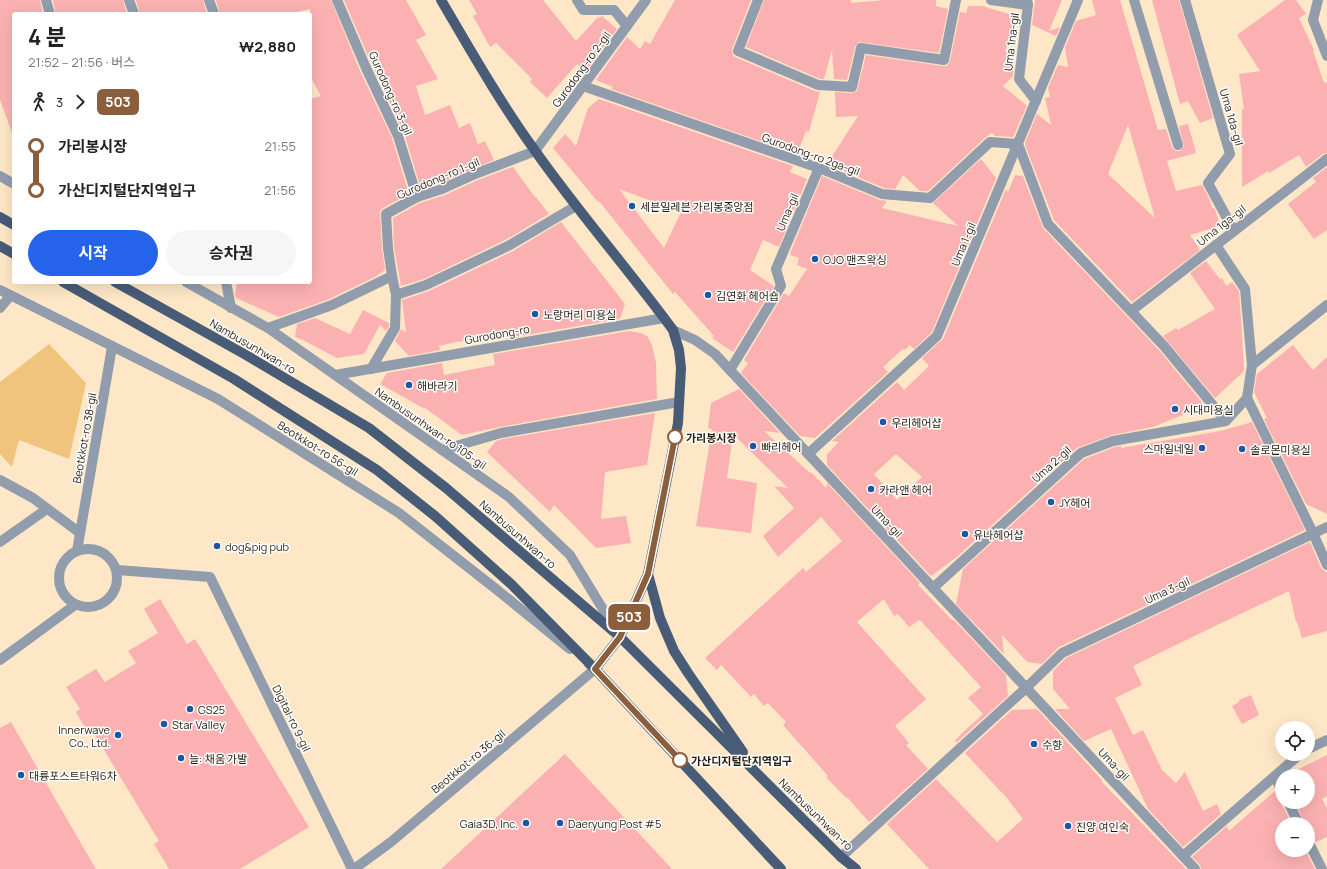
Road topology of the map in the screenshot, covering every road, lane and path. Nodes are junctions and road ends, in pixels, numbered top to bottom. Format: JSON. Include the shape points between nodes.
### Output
{"nodes":[{"id":1,"x":46,"y":0,"type":"edge"},
{"id":2,"x":129,"y":0,"type":"edge"},
{"id":3,"x":209,"y":0,"type":"edge"},
{"id":4,"x":337,"y":0,"type":"edge"},
{"id":5,"x":441,"y":0,"type":"edge"},
{"id":6,"x":577,"y":0,"type":"edge"},
{"id":7,"x":646,"y":0,"type":"edge"},
{"id":8,"x":758,"y":0,"type":"edge"},
{"id":9,"x":956,"y":0,"type":"edge"},
{"id":10,"x":990,"y":0,"type":"edge"},
{"id":11,"x":1078,"y":0,"type":"edge"},
{"id":12,"x":1134,"y":0,"type":"edge"},
{"id":13,"x":1185,"y":0,"type":"edge"},
{"id":14,"x":1318,"y":0,"type":"edge"},
{"id":15,"x":1027,"y":3,"type":"edge"},
{"id":16,"x":49,"y":12,"type":"edge"},
{"id":17,"x":133,"y":12,"type":"edge"},
{"id":18,"x":213,"y":12,"type":"edge"},
{"id":19,"x":627,"y":26,"type":"junction"},
{"id":20,"x":1327,"y":56,"type":"edge"},
{"id":21,"x":582,"y":86,"type":"junction"},
{"id":22,"x":1036,"y":101,"type":"junction"},
{"id":23,"x":1018,"y":144,"type":"junction"},
{"id":24,"x":1178,"y":145,"type":"dead end"},
{"id":25,"x":535,"y":151,"type":"junction"},
{"id":26,"x":1327,"y":160,"type":"edge"},
{"id":27,"x":819,"y":168,"type":"junction"},
{"id":28,"x":0,"y":176,"type":"edge"},
{"id":29,"x":12,"y":183,"type":"edge"},
{"id":30,"x":417,"y":198,"type":"junction"},
{"id":31,"x":576,"y":206,"type":"junction"},
{"id":32,"x":0,"y":217,"type":"edge"},
{"id":33,"x":12,"y":224,"type":"edge"},
{"id":34,"x":1234,"y":231,"type":"junction"},
{"id":35,"x":1216,"y":245,"type":"junction"},
{"id":36,"x":0,"y":246,"type":"edge"},
{"id":37,"x":12,"y":253,"type":"edge"},
{"id":38,"x":392,"y":276,"type":"junction"},
{"id":39,"x":67,"y":284,"type":"edge"},
{"id":40,"x":119,"y":284,"type":"edge"},
{"id":41,"x":189,"y":284,"type":"edge"},
{"id":42,"x":226,"y":284,"type":"edge"},
{"id":43,"x":0,"y":290,"type":"edge"},
{"id":44,"x":396,"y":295,"type":"junction"},
{"id":45,"x":10,"y":296,"type":"junction"},
{"id":46,"x":1327,"y":305,"type":"edge"},
{"id":47,"x":0,"y":308,"type":"edge"},
{"id":48,"x":231,"y":308,"type":"junction"},
{"id":49,"x":1131,"y":311,"type":"junction"},
{"id":50,"x":664,"y":318,"type":"junction"},
{"id":51,"x":268,"y":328,"type":"junction"},
{"id":52,"x":673,"y":330,"type":"junction"},
{"id":53,"x":112,"y":347,"type":"junction"},
{"id":54,"x":1252,"y":365,"type":"junction"},
{"id":55,"x":371,"y":368,"type":"junction"},
{"id":56,"x":730,"y":370,"type":"junction"},
{"id":57,"x":335,"y":375,"type":"junction"},
{"id":58,"x":1247,"y":398,"type":"junction"},
{"id":59,"x":679,"y":402,"type":"junction"},
{"id":60,"x":1226,"y":421,"type":"junction"},
{"id":61,"x":442,"y":450,"type":"junction"},
{"id":62,"x":808,"y":454,"type":"junction"},
{"id":63,"x":0,"y":480,"type":"edge"},
{"id":64,"x":47,"y":509,"type":"junction"},
{"id":65,"x":1327,"y":526,"type":"edge"},
{"id":66,"x":80,"y":533,"type":"junction"},
{"id":67,"x":1313,"y":533,"type":"junction"},
{"id":68,"x":0,"y":542,"type":"edge"},
{"id":69,"x":77,"y":551,"type":"junction"},
{"id":70,"x":1327,"y":565,"type":"edge"},
{"id":71,"x":117,"y":570,"type":"junction"},
{"id":72,"x":648,"y":574,"type":"junction"},
{"id":73,"x":933,"y":588,"type":"junction"},
{"id":74,"x":75,"y":605,"type":"junction"},
{"id":75,"x":620,"y":637,"type":"junction"},
{"id":76,"x":0,"y":660,"type":"edge"},
{"id":77,"x":595,"y":669,"type":"junction"},
{"id":78,"x":1026,"y":688,"type":"junction"},
{"id":79,"x":1327,"y":740,"type":"edge"},
{"id":80,"x":1315,"y":746,"type":"edge"},
{"id":81,"x":1292,"y":761,"type":"edge"},
{"id":82,"x":1284,"y":769,"type":"edge"},
{"id":83,"x":758,"y":774,"type":"junction"},
{"id":84,"x":1275,"y":777,"type":"edge"},
{"id":85,"x":1315,"y":855,"type":"edge"},
{"id":86,"x":1183,"y":856,"type":"junction"},
{"id":87,"x":842,"y":857,"type":"junction"},
{"id":88,"x":353,"y":869,"type":"edge"},
{"id":89,"x":781,"y":869,"type":"edge"},
{"id":90,"x":856,"y":869,"type":"edge"},
{"id":91,"x":1195,"y":869,"type":"edge"},
{"id":92,"x":1322,"y":869,"type":"edge"}],
"edges":[{"from":1,"to":16,"type":"street"},
{"from":2,"to":17,"type":"street"},
{"from":3,"to":18,"type":"street"},
{"from":4,"to":30,"type":"street","name":"Gurodong-ro 3-gil","via":[[398,136]]},
{"from":5,"to":25,"type":"main road"},
{"from":6,"to":19,"type":"street","via":[[583,10],[614,10]]},
{"from":7,"to":19,"type":"street","name":"Gurodong-ro 2-gil"},
{"from":8,"to":9,"type":"street","via":[[738,51],[818,85],[852,87],[861,48],[944,60]]},
{"from":10,"to":15,"type":"street","name":"Uma 1na-gil"},
{"from":11,"to":22,"type":"street","name":"Uma 1-gil"},
{"from":12,"to":24,"type":"street"},
{"from":13,"to":34,"type":"street","name":"Uma 1da-gil","via":[[1230,154],[1208,183]]},
{"from":14,"to":20,"type":"street","via":[[1312,20]]},
{"from":15,"to":22,"type":"street","name":"Uma 1na-gil","via":[[1019,79]]},
{"from":19,"to":21,"type":"street","name":"Gurodong-ro 2-gil"},
{"from":21,"to":25,"type":"street","name":"Gurodong-ro 2-gil"},
{"from":21,"to":27,"type":"street","name":"Gurodong-ro 2ga-gil"},
{"from":22,"to":23,"type":"street","name":"Uma 1-gil"},
{"from":23,"to":27,"type":"street","name":"Gurodong-ro 2ga-gil","via":[[990,142],[930,198],[882,194]]},
{"from":23,"to":49,"type":"street","via":[[1048,224]]},
{"from":23,"to":62,"type":"street","name":"Uma 1-gil","via":[[937,336]]},
{"from":25,"to":30,"type":"street","name":"Gurodong-ro 1-gil"},
{"from":25,"to":31,"type":"main road"},
{"from":26,"to":34,"type":"street","name":"Uma 1ga-gil"},
{"from":27,"to":56,"type":"street","name":"Uma-gil","via":[[776,269],[781,286]]},
{"from":28,"to":29,"type":"street"},
{"from":30,"to":38,"type":"street","name":"Gurodong-ro 1-gil","via":[[386,214]]},
{"from":31,"to":44,"type":"street","via":[[510,245],[426,285]]},
{"from":31,"to":50,"type":"main road"},
{"from":32,"to":33,"type":"main road"},
{"from":34,"to":35,"type":"street","name":"Uma 1ga-gil"},
{"from":35,"to":49,"type":"street","name":"Uma 1ga-gil"},
{"from":35,"to":54,"type":"street","via":[[1245,289]]},
{"from":36,"to":37,"type":"main road"},
{"from":38,"to":44,"type":"street","name":"Gurodong-ro 1-gil"},
{"from":38,"to":51,"type":"street","via":[[332,305]]},
{"from":39,"to":77,"type":"main road","via":[[234,378],[377,470],[435,516],[511,584]]},
{"from":40,"to":75,"type":"main road","name":"Nambusunhwan-ro","via":[[246,355],[368,428],[446,488]]},
{"from":41,"to":48,"type":"street","name":"Nambusunhwan-ro 105-gil"},
{"from":42,"to":48,"type":"street"},
{"from":43,"to":45,"type":"street","name":"Beotkkot-ro 56-gil"},
{"from":44,"to":55,"type":"street","name":"Gurodong-ro 1-gil","via":[[395,328]]},
{"from":45,"to":47,"type":"street"},
{"from":45,"to":53,"type":"street","name":"Beotkkot-ro 56-gil"},
{"from":46,"to":54,"type":"street"},
{"from":48,"to":51,"type":"street","name":"Nambusunhwan-ro 105-gil"},
{"from":49,"to":60,"type":"street","via":[[1164,346]]},
{"from":50,"to":52,"type":"main road"},
{"from":50,"to":55,"type":"street","name":"Gurodong-ro"},
{"from":51,"to":57,"type":"street","name":"Nambusunhwan-ro 105-gil"},
{"from":52,"to":56,"type":"street","name":"Uma-gil","via":[[715,354]]},
{"from":52,"to":59,"type":"main road","via":[[681,368]]},
{"from":53,"to":66,"type":"street","name":"Beotkkot-ro 38-gil"},
{"from":53,"to":77,"type":"street","name":"Beotkkot-ro 56-gil","via":[[218,399],[399,513]]},
{"from":54,"to":58,"type":"street"},
{"from":55,"to":57,"type":"street","name":"Gurodong-ro"},
{"from":56,"to":62,"type":"street","name":"Uma-gil"},
{"from":57,"to":61,"type":"street","name":"Nambusunhwan-ro 105-gil"},
{"from":58,"to":60,"type":"street"},
{"from":58,"to":67,"type":"street"},
{"from":59,"to":61,"type":"street","via":[[501,433]]},
{"from":59,"to":72,"type":"main road","via":[[678,423]]},
{"from":60,"to":73,"type":"street","name":"Uma 2-gil","via":[[1114,441],[1081,453]]},
{"from":61,"to":75,"type":"street","name":"Nambusunhwan-ro 105-gil","via":[[509,497],[570,556]]},
{"from":62,"to":73,"type":"street","name":"Uma-gil"},
{"from":63,"to":64,"type":"street","via":[[33,498]]},
{"from":64,"to":66,"type":"street"},
{"from":64,"to":68,"type":"street"},
{"from":65,"to":67,"type":"street","name":"Uma 3-gil"},
{"from":66,"to":69,"type":"street","name":"Beotkkot-ro 38-gil"},
{"from":67,"to":70,"type":"street"},
{"from":67,"to":78,"type":"street","name":"Uma 3-gil","via":[[1062,653]]},
{"from":69,"to":71,"type":"street","via":[[97,550],[106,554]]},
{"from":69,"to":74,"type":"street","via":[[63,563],[59,582],[61,591]]},
{"from":71,"to":74,"type":"street","via":[[118,584],[109,600],[92,608]]},
{"from":71,"to":88,"type":"street","name":"Digital-ro 9-gil","via":[[210,577]]},
{"from":72,"to":75,"type":"main road"},
{"from":72,"to":83,"type":"main road","via":[[660,618],[674,651]]},
{"from":73,"to":78,"type":"street","name":"Uma-gil"},
{"from":74,"to":76,"type":"street"},
{"from":75,"to":77,"type":"main road"},
{"from":75,"to":83,"type":"main road","name":"Nambusunhwan-ro"},
{"from":77,"to":88,"type":"street","name":"Beotkkot-ro 36-gil","via":[[391,842]]},
{"from":77,"to":89,"type":"main road"},
{"from":78,"to":86,"type":"street","name":"Uma-gil"},
{"from":78,"to":87,"type":"street"},
{"from":79,"to":80,"type":"street"},
{"from":81,"to":82,"type":"street"},
{"from":83,"to":87,"type":"main road","name":"Nambusunhwan-ro"},
{"from":84,"to":86,"type":"street"},
{"from":85,"to":92,"type":"street"},
{"from":86,"to":91,"type":"street","name":"Uma-gil"},
{"from":87,"to":90,"type":"main road","name":"Nambusunhwan-ro"}]}
